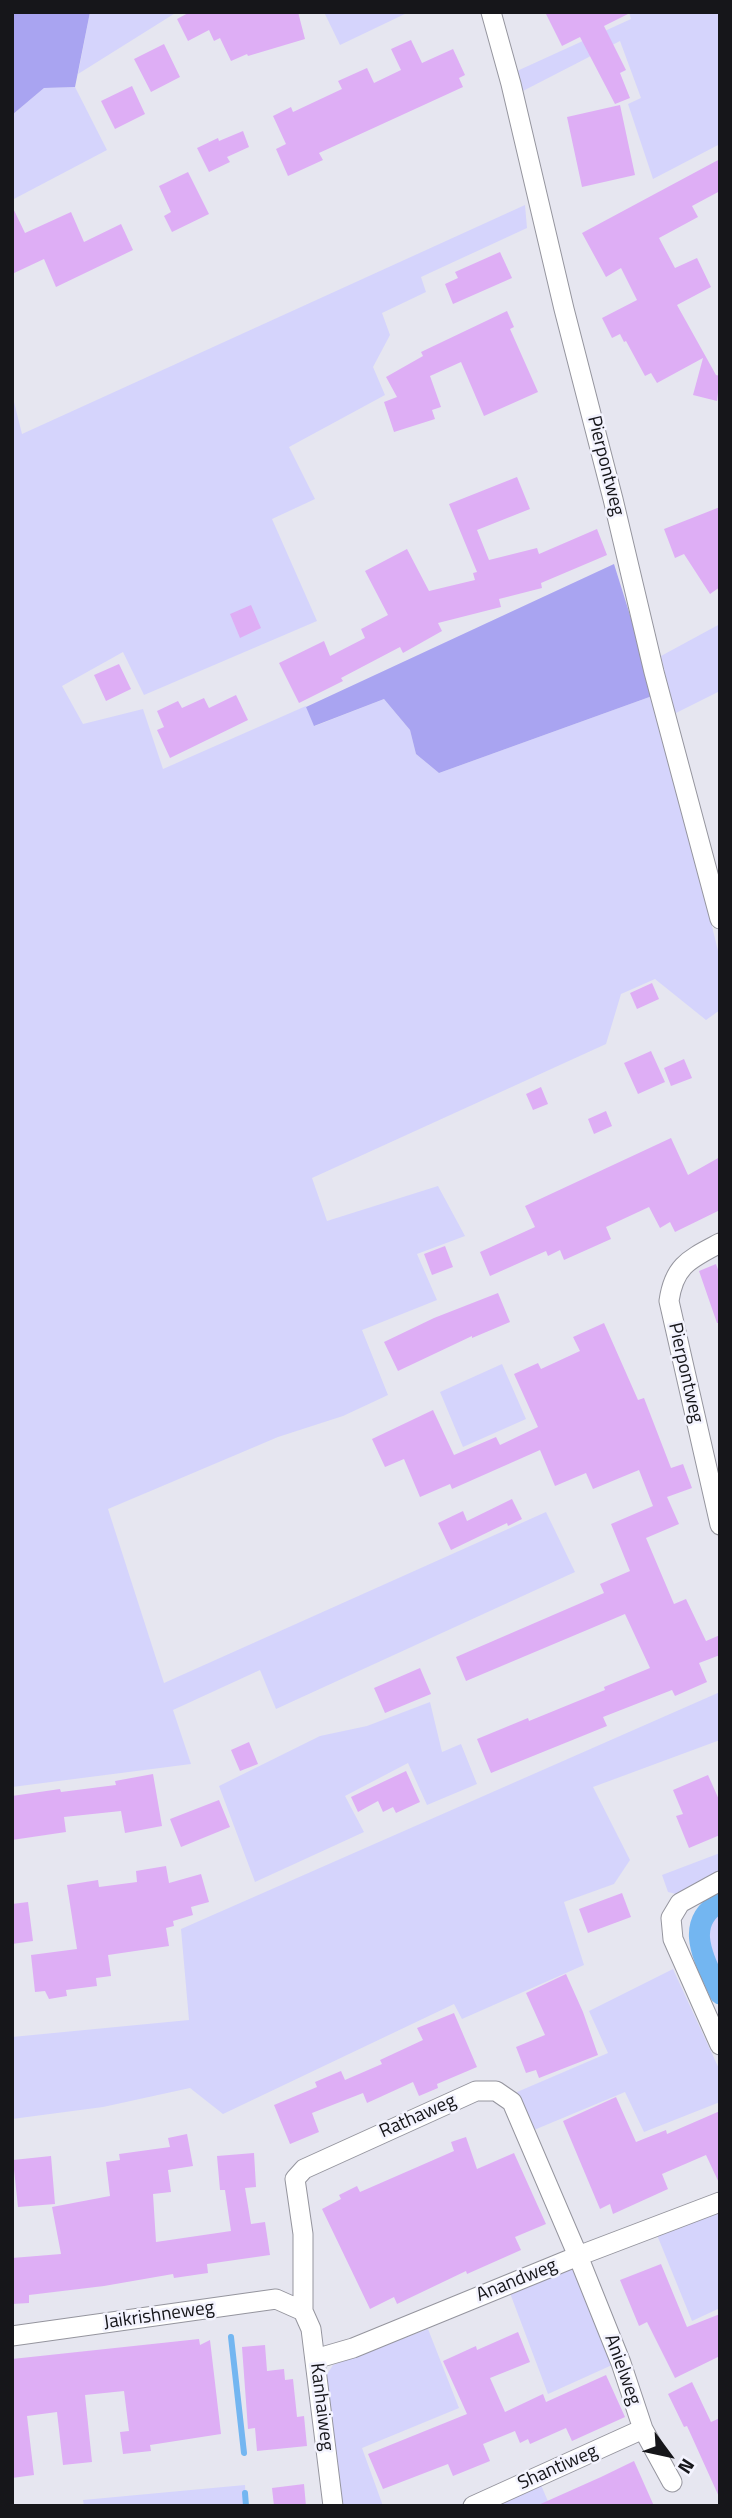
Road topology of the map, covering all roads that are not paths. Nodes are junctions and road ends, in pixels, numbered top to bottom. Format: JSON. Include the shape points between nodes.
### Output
{"nodes":[{"id":1,"x":491,"y":12,"type":"edge"},
{"id":2,"x":720,"y":919,"type":"edge"},
{"id":3,"x":720,"y":1243,"type":"edge"},
{"id":4,"x":720,"y":1525,"type":"edge"},
{"id":5,"x":720,"y":1881,"type":"edge"},
{"id":6,"x":720,"y":2045,"type":"edge"},
{"id":7,"x":720,"y":2202,"type":"edge"},
{"id":8,"x":578,"y":2256,"type":"junction"},
{"id":9,"x":303,"y":2311,"type":"junction"},
{"id":10,"x":12,"y":2336,"type":"edge"},
{"id":11,"x":314,"y":2359,"type":"junction"},
{"id":12,"x":643,"y":2430,"type":"junction"},
{"id":13,"x":672,"y":2482,"type":"dead end"},
{"id":14,"x":333,"y":2506,"type":"edge"},
{"id":15,"x":473,"y":2506,"type":"edge"}],
"edges":[{"from":1,"to":2,"type":"street","name":"Pierpontweg","via":[[654,672]]},
{"from":3,"to":4,"type":"street","name":"Pierpontweg","via":[[678,1270],[669,1301]]},
{"from":5,"to":6,"type":"street","via":[[680,1903],[671,1918],[673,1939]]},
{"from":7,"to":8,"type":"street","name":"Anandweg"},
{"from":8,"to":9,"type":"street","name":"Rathaweg","via":[[512,2102],[496,2091],[477,2091],[304,2169],[295,2179],[303,2234]]},
{"from":8,"to":11,"type":"street","name":"Anandweg","via":[[353,2348]]},
{"from":8,"to":12,"type":"street","name":"Anielweg"},
{"from":9,"to":10,"type":"street","name":"Jaikrishneweg","via":[[276,2299]]},
{"from":9,"to":11,"type":"street","name":"Kanhaiweg","via":[[311,2329]]},
{"from":11,"to":14,"type":"street","name":"Kanhaiweg"},
{"from":12,"to":13,"type":"street","name":"Anielweg"},
{"from":12,"to":15,"type":"street","name":"Shantiweg"}]}
